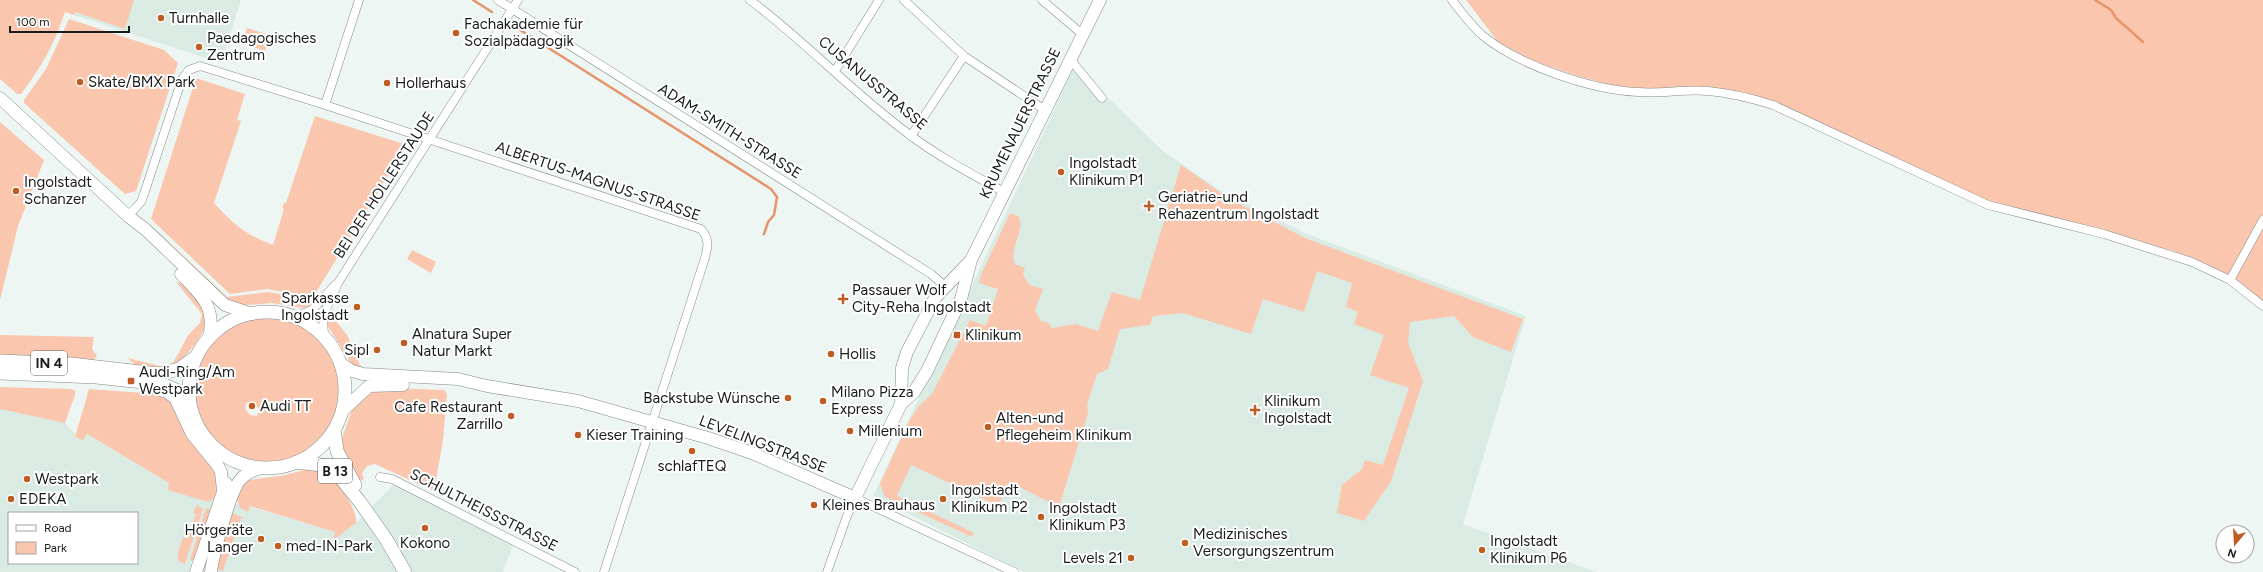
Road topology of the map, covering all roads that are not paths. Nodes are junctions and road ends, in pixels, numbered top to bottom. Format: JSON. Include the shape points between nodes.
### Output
{"nodes":[{"id":1,"x":360,"y":0,"type":"edge"},
{"id":2,"x":498,"y":0,"type":"edge"},
{"id":3,"x":518,"y":0,"type":"edge"},
{"id":4,"x":750,"y":0,"type":"edge"},
{"id":5,"x":879,"y":0,"type":"edge"},
{"id":6,"x":904,"y":0,"type":"edge"},
{"id":7,"x":1042,"y":0,"type":"edge"},
{"id":8,"x":1100,"y":0,"type":"edge"},
{"id":9,"x":1452,"y":0,"type":"edge"},
{"id":10,"x":760,"y":3,"type":"edge"},
{"id":11,"x":512,"y":9,"type":"junction"},
{"id":12,"x":1082,"y":34,"type":"junction"},
{"id":13,"x":964,"y":56,"type":"junction"},
{"id":14,"x":1070,"y":59,"type":"junction"},
{"id":15,"x":836,"y":71,"type":"junction"},
{"id":16,"x":0,"y":98,"type":"edge"},
{"id":17,"x":1102,"y":98,"type":"dead end"},
{"id":18,"x":325,"y":105,"type":"junction"},
{"id":19,"x":1045,"y":110,"type":"junction"},
{"id":20,"x":911,"y":136,"type":"junction"},
{"id":21,"x":430,"y":140,"type":"junction"},
{"id":22,"x":1004,"y":192,"type":"junction"},
{"id":23,"x":128,"y":216,"type":"junction"},
{"id":24,"x":2263,"y":220,"type":"edge"},
{"id":25,"x":971,"y":260,"type":"junction"},
{"id":26,"x":2230,"y":280,"type":"junction"},
{"id":27,"x":338,"y":283,"type":"junction"},
{"id":28,"x":946,"y":286,"type":"junction"},
{"id":29,"x":961,"y":299,"type":"junction"},
{"id":30,"x":2263,"y":306,"type":"edge"},
{"id":31,"x":252,"y":314,"type":"junction"},
{"id":32,"x":294,"y":317,"type":"junction"},
{"id":33,"x":324,"y":337,"type":"junction"},
{"id":34,"x":209,"y":339,"type":"junction"},
{"id":35,"x":197,"y":356,"type":"junction"},
{"id":36,"x":0,"y":361,"type":"edge"},
{"id":37,"x":340,"y":364,"type":"junction"},
{"id":38,"x":0,"y":373,"type":"edge"},
{"id":39,"x":902,"y":374,"type":"junction"},
{"id":40,"x":131,"y":381,"type":"junction"},
{"id":41,"x":921,"y":382,"type":"junction"},
{"id":42,"x":487,"y":386,"type":"junction"},
{"id":43,"x":901,"y":404,"type":"junction"},
{"id":44,"x":190,"y":405,"type":"junction"},
{"id":45,"x":342,"y":411,"type":"junction"},
{"id":46,"x":652,"y":421,"type":"junction"},
{"id":47,"x":334,"y":430,"type":"junction"},
{"id":48,"x":215,"y":448,"type":"junction"},
{"id":49,"x":296,"y":462,"type":"junction"},
{"id":50,"x":262,"y":468,"type":"junction"},
{"id":51,"x":380,"y":477,"type":"dead end"},
{"id":52,"x":223,"y":490,"type":"junction"},
{"id":53,"x":855,"y":498,"type":"junction"},
{"id":54,"x":360,"y":502,"type":"junction"},
{"id":55,"x":196,"y":572,"type":"edge"},
{"id":56,"x":211,"y":572,"type":"edge"},
{"id":57,"x":405,"y":572,"type":"edge"},
{"id":58,"x":575,"y":572,"type":"edge"},
{"id":59,"x":604,"y":572,"type":"edge"},
{"id":60,"x":827,"y":572,"type":"edge"},
{"id":61,"x":1014,"y":572,"type":"edge"}],
"edges":[{"from":1,"to":18,"type":"street"},
{"from":2,"to":11,"type":"street","name":"ADAM-SMITH-STRASSE"},
{"from":3,"to":11,"type":"street","name":"BEI DER HOLLERSTAUDE"},
{"from":4,"to":10,"type":"street","name":"CUSANUSSTRASSE"},
{"from":5,"to":15,"type":"street"},
{"from":6,"to":13,"type":"street"},
{"from":7,"to":12,"type":"street"},
{"from":8,"to":12,"type":"street","name":"KRUMENAUERSTRASSE"},
{"from":9,"to":26,"type":"street","via":[[1482,35],[1510,53],[1549,71],[1595,85],[1637,92],[1706,90],[1741,95],[1773,105],[1988,206],[2104,234],[2165,252]]},
{"from":10,"to":15,"type":"street","name":"CUSANUSSTRASSE"},
{"from":11,"to":21,"type":"street","name":"BEI DER HOLLERSTAUDE"},
{"from":11,"to":28,"type":"street","name":"ADAM-SMITH-STRASSE","via":[[931,274]]},
{"from":12,"to":14,"type":"street","name":"KRUMENAUERSTRASSE"},
{"from":13,"to":19,"type":"street"},
{"from":13,"to":20,"type":"street"},
{"from":14,"to":17,"type":"street"},
{"from":14,"to":19,"type":"street","name":"KRUMENAUERSTRASSE"},
{"from":15,"to":20,"type":"street","name":"CUSANUSSTRASSE","via":[[874,107]]},
{"from":16,"to":23,"type":"street","number":"B 13"},
{"from":18,"to":21,"type":"street"},
{"from":18,"to":23,"type":"street","via":[[220,71],[194,67],[184,74],[141,202]]},
{"from":19,"to":22,"type":"street","name":"KRUMENAUERSTRASSE"},
{"from":20,"to":22,"type":"street","name":"CUSANUSSTRASSE"},
{"from":21,"to":27,"type":"street","name":"BEI DER HOLLERSTAUDE"},
{"from":21,"to":46,"type":"street","name":"ALBERTUS-MAGNUS-STRASSE","via":[[687,224],[701,229],[707,235],[708,246],[704,261]]},
{"from":22,"to":25,"type":"street","name":"KRUMENAUERSTRASSE"},
{"from":23,"to":31,"type":"street","number":"B 13","via":[[225,305]]},
{"from":23,"to":34,"type":"street","number":"B 13","via":[[134,226],[207,303],[212,319]]},
{"from":24,"to":26,"type":"street"},
{"from":25,"to":28,"type":"street","name":"KRUMENAUERSTRASSE"},
{"from":25,"to":29,"type":"street","name":"KRUMENAUERSTRASSE"},
{"from":26,"to":30,"type":"street"},
{"from":27,"to":32,"type":"street","name":"BEI DER HOLLERSTAUDE","via":[[312,310]]},
{"from":27,"to":33,"type":"street","name":"BEI DER HOLLERSTAUDE","via":[[323,316]]},
{"from":28,"to":29,"type":"street"},
{"from":28,"to":39,"type":"street","name":"KRUMENAUERSTRASSE","via":[[927,311],[907,352]]},
{"from":29,"to":41,"type":"street","name":"KRUMENAUERSTRASSE"},
{"from":31,"to":32,"type":"main road","number":"B 13","via":[[273,313]]},
{"from":31,"to":34,"type":"main road","number":"B 13","via":[[225,325]]},
{"from":32,"to":33,"type":"main road","number":"B 13"},
{"from":33,"to":37,"type":"main road","number":"B 13"},
{"from":34,"to":35,"type":"main road","number":"B 13"},
{"from":35,"to":36,"type":"main road","number":"IN 4","via":[[179,369],[163,374],[71,364]]},
{"from":35,"to":44,"type":"main road","number":"B 13","via":[[190,377]]},
{"from":37,"to":42,"type":"street","name":"LEVELINGSTRASSE","via":[[363,374],[458,379]]},
{"from":37,"to":45,"type":"main road","number":"B 13","via":[[345,389]]},
{"from":38,"to":40,"type":"main road","number":"IN 4"},
{"from":39,"to":41,"type":"street","via":[[909,381]]},
{"from":39,"to":43,"type":"street","name":"KRUMENAUERSTRASSE"},
{"from":40,"to":44,"type":"main road","number":"IN 4","via":[[173,387],[184,395]]},
{"from":40,"to":52,"type":"street","via":[[162,390],[175,398],[192,434],[218,466]]},
{"from":41,"to":43,"type":"street","name":"KRUMENAUERSTRASSE"},
{"from":42,"to":45,"type":"street","name":"LEVELINGSTRASSE","via":[[369,386]]},
{"from":42,"to":46,"type":"street","name":"LEVELINGSTRASSE","via":[[558,397]]},
{"from":43,"to":53,"type":"street","name":"KRUMENAUERSTRASSE"},
{"from":44,"to":48,"type":"main road","number":"B 13","via":[[198,426]]},
{"from":45,"to":47,"type":"main road","number":"B 13"},
{"from":46,"to":53,"type":"street","name":"LEVELINGSTRASSE","via":[[752,453]]},
{"from":46,"to":59,"type":"street"},
{"from":47,"to":49,"type":"main road","number":"B 13","via":[[320,447]]},
{"from":47,"to":54,"type":"main road","number":"B 13","via":[[337,452],[357,489]]},
{"from":48,"to":50,"type":"main road","number":"B 13","via":[[240,463]]},
{"from":48,"to":52,"type":"street","via":[[226,474]]},
{"from":49,"to":50,"type":"main road","number":"B 13"},
{"from":49,"to":54,"type":"main road","number":"B 13","via":[[314,463],[329,468]]},
{"from":50,"to":56,"type":"street","via":[[246,474],[237,484]]},
{"from":51,"to":58,"type":"street","name":"SCHULTHEISSSTRASSE","via":[[392,479]]},
{"from":52,"to":55,"type":"street"},
{"from":53,"to":60,"type":"street"},
{"from":53,"to":61,"type":"street","name":"LEVELINGSTRASSE"},
{"from":54,"to":57,"type":"main road","number":"B 13"}]}
